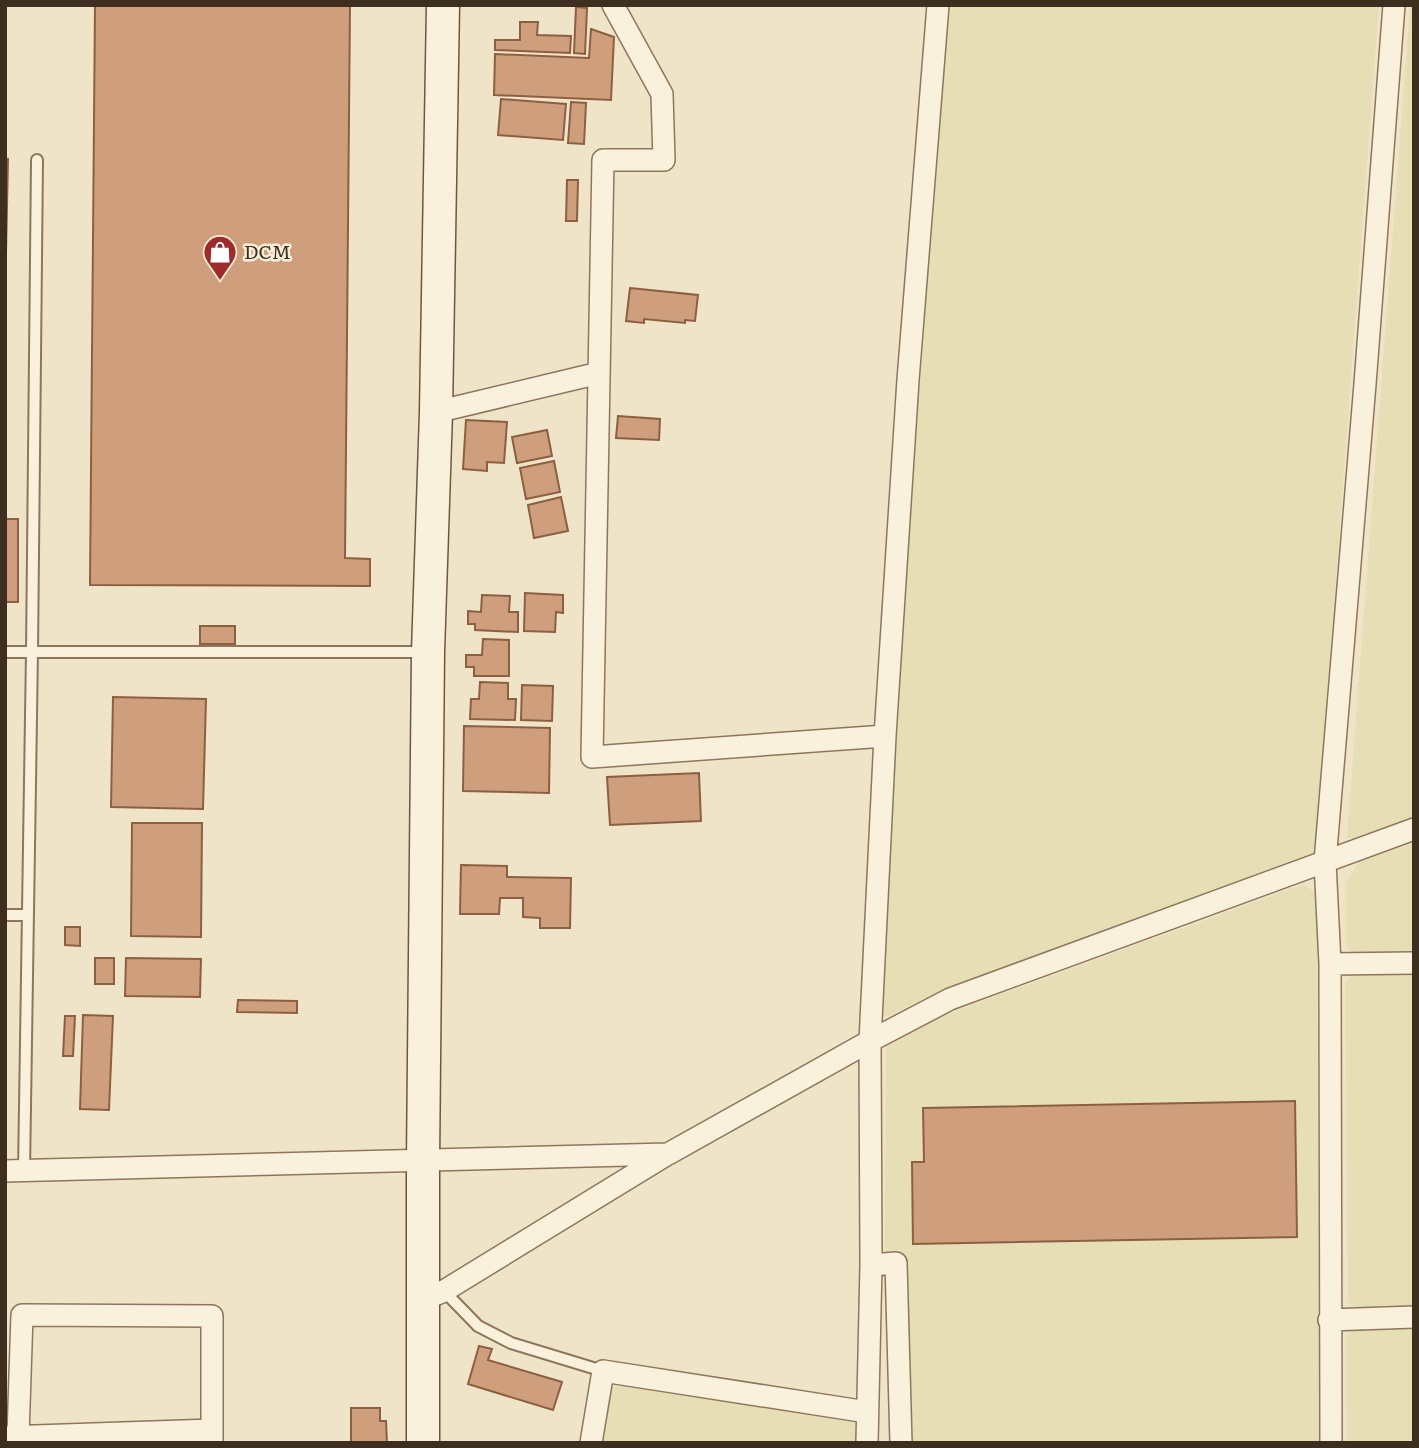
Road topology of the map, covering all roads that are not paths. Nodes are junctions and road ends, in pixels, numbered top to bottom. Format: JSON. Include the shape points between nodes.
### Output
{"nodes":[{"id":1,"x":443,"y":5,"type":"edge"},
{"id":2,"x":613,"y":5,"type":"edge"},
{"id":3,"x":938,"y":5,"type":"edge"},
{"id":4,"x":1394,"y":5,"type":"edge"},
{"id":5,"x":37,"y":160,"type":"dead end"},
{"id":6,"x":599,"y":373,"type":"junction"},
{"id":7,"x":436,"y":412,"type":"junction"},
{"id":8,"x":5,"y":652,"type":"edge"},
{"id":9,"x":33,"y":652,"type":"junction"},
{"id":10,"x":428,"y":652,"type":"junction"},
{"id":11,"x":885,"y":736,"type":"junction"},
{"id":12,"x":1414,"y":829,"type":"edge"},
{"id":13,"x":1325,"y":862,"type":"junction"},
{"id":14,"x":5,"y":915,"type":"edge"},
{"id":15,"x":28,"y":915,"type":"junction"},
{"id":16,"x":1414,"y":963,"type":"edge"},
{"id":17,"x":1330,"y":964,"type":"junction"},
{"id":18,"x":870,"y":1041,"type":"junction"},
{"id":19,"x":668,"y":1154,"type":"junction"},
{"id":20,"x":423,"y":1161,"type":"junction"},
{"id":21,"x":14,"y":1171,"type":"edge"},
{"id":22,"x":871,"y":1265,"type":"junction"},
{"id":23,"x":434,"y":1296,"type":"junction"},
{"id":24,"x":1414,"y":1317,"type":"edge"},
{"id":25,"x":1329,"y":1320,"type":"junction"},
{"id":26,"x":603,"y":1371,"type":"junction"},
{"id":27,"x":867,"y":1412,"type":"junction"},
{"id":28,"x":11,"y":1437,"type":"edge"},
{"id":29,"x":212,"y":1437,"type":"edge"},
{"id":30,"x":423,"y":1443,"type":"edge"},
{"id":31,"x":591,"y":1443,"type":"edge"},
{"id":32,"x":867,"y":1443,"type":"edge"},
{"id":33,"x":901,"y":1443,"type":"edge"},
{"id":34,"x":1331,"y":1443,"type":"edge"}],
"edges":[{"from":1,"to":7,"type":"street"},
{"from":2,"to":6,"type":"street","via":[[662,94],[664,160],[603,160]]},
{"from":3,"to":11,"type":"street"},
{"from":4,"to":13,"type":"street"},
{"from":5,"to":9,"type":"lane"},
{"from":6,"to":7,"type":"street"},
{"from":6,"to":11,"type":"street","via":[[592,757]]},
{"from":7,"to":10,"type":"street"},
{"from":8,"to":9,"type":"lane"},
{"from":9,"to":10,"type":"lane"},
{"from":9,"to":15,"type":"lane"},
{"from":10,"to":20,"type":"street"},
{"from":11,"to":18,"type":"street"},
{"from":12,"to":13,"type":"street"},
{"from":13,"to":17,"type":"street"},
{"from":13,"to":18,"type":"street","via":[[950,999]]},
{"from":14,"to":15,"type":"lane"},
{"from":15,"to":21,"type":"lane"},
{"from":16,"to":17,"type":"street"},
{"from":17,"to":25,"type":"street"},
{"from":18,"to":19,"type":"street"},
{"from":18,"to":22,"type":"street"},
{"from":19,"to":20,"type":"street"},
{"from":19,"to":23,"type":"street"},
{"from":20,"to":21,"type":"street"},
{"from":20,"to":23,"type":"street"},
{"from":22,"to":27,"type":"street"},
{"from":22,"to":33,"type":"street","via":[[896,1263]]},
{"from":23,"to":26,"type":"lane","via":[[511,1343]]},
{"from":23,"to":30,"type":"street"},
{"from":24,"to":25,"type":"street"},
{"from":25,"to":34,"type":"street"},
{"from":26,"to":27,"type":"street"},
{"from":26,"to":31,"type":"street"},
{"from":27,"to":32,"type":"street"},
{"from":28,"to":29,"type":"street"},
{"from":28,"to":29,"type":"street","via":[[22,1315],[212,1316]]}]}
